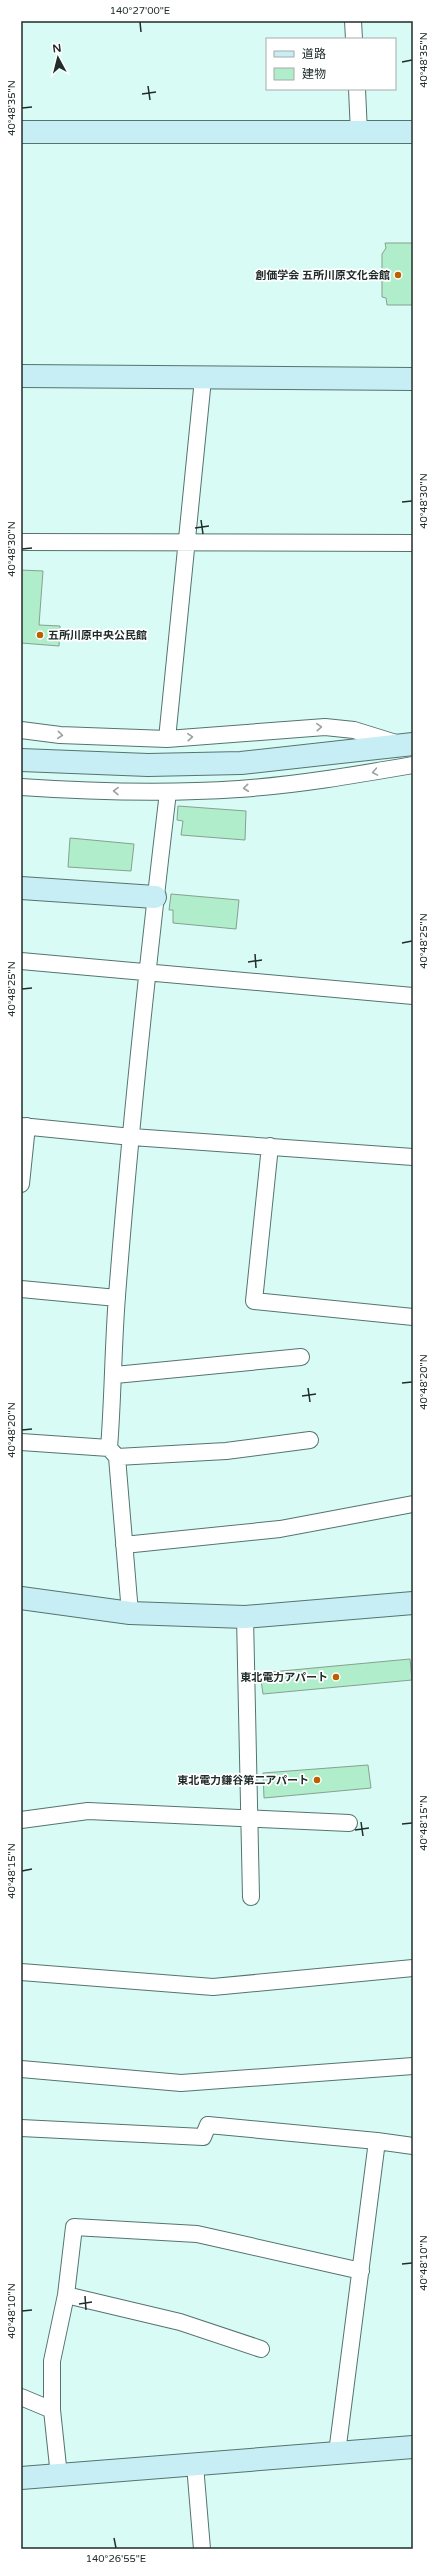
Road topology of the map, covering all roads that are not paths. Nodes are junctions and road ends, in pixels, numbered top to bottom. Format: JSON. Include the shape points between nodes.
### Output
{"nodes":[{"id":1,"x":353,"y":21,"type":"edge"},
{"id":2,"x":354,"y":38,"type":"edge"},
{"id":3,"x":356,"y":90,"type":"edge"},
{"id":4,"x":21,"y":132,"type":"edge"},
{"id":5,"x":413,"y":132,"type":"edge"},
{"id":6,"x":359,"y":133,"type":"junction"},
{"id":7,"x":21,"y":376,"type":"edge"},
{"id":8,"x":203,"y":379,"type":"junction"},
{"id":9,"x":413,"y":380,"type":"edge"},
{"id":10,"x":21,"y":542,"type":"edge"},
{"id":11,"x":413,"y":543,"type":"edge"},
{"id":12,"x":188,"y":544,"type":"junction"},
{"id":13,"x":21,"y":730,"type":"edge"},
{"id":14,"x":167,"y":739,"type":"junction"},
{"id":15,"x":408,"y":744,"type":"edge"},
{"id":16,"x":21,"y":760,"type":"edge"},
{"id":17,"x":413,"y":765,"type":"edge"},
{"id":18,"x":21,"y":787,"type":"edge"},
{"id":19,"x":168,"y":792,"type":"junction"},
{"id":20,"x":21,"y":888,"type":"edge"},
{"id":21,"x":156,"y":897,"type":"junction"},
{"id":22,"x":21,"y":961,"type":"edge"},
{"id":23,"x":146,"y":973,"type":"junction"},
{"id":24,"x":413,"y":996,"type":"edge"},
{"id":25,"x":24,"y":1126,"type":"edge"},
{"id":26,"x":132,"y":1136,"type":"junction"},
{"id":27,"x":270,"y":1146,"type":"junction"},
{"id":28,"x":413,"y":1157,"type":"edge"},
{"id":29,"x":21,"y":1184,"type":"edge"},
{"id":30,"x":21,"y":1289,"type":"edge"},
{"id":31,"x":117,"y":1298,"type":"junction"},
{"id":32,"x":413,"y":1317,"type":"edge"},
{"id":33,"x":301,"y":1357,"type":"dead end"},
{"id":34,"x":115,"y":1375,"type":"junction"},
{"id":35,"x":310,"y":1440,"type":"dead end"},
{"id":36,"x":21,"y":1442,"type":"edge"},
{"id":37,"x":113,"y":1453,"type":"junction"},
{"id":38,"x":413,"y":1504,"type":"edge"},
{"id":39,"x":124,"y":1545,"type":"junction"},
{"id":40,"x":21,"y":1598,"type":"edge"},
{"id":41,"x":413,"y":1603,"type":"edge"},
{"id":42,"x":130,"y":1613,"type":"junction"},
{"id":43,"x":245,"y":1617,"type":"junction"},
{"id":44,"x":248,"y":1818,"type":"junction"},
{"id":45,"x":21,"y":1820,"type":"edge"},
{"id":46,"x":349,"y":1823,"type":"dead end"},
{"id":47,"x":251,"y":1896,"type":"dead end"},
{"id":48,"x":413,"y":1968,"type":"edge"},
{"id":49,"x":21,"y":1972,"type":"edge"},
{"id":50,"x":413,"y":2066,"type":"edge"},
{"id":51,"x":21,"y":2069,"type":"edge"},
{"id":52,"x":21,"y":2128,"type":"edge"},
{"id":53,"x":378,"y":2141,"type":"junction"},
{"id":54,"x":413,"y":2146,"type":"edge"},
{"id":55,"x":361,"y":2271,"type":"junction"},
{"id":56,"x":66,"y":2295,"type":"junction"},
{"id":57,"x":262,"y":2349,"type":"dead end"},
{"id":58,"x":21,"y":2397,"type":"edge"},
{"id":59,"x":52,"y":2410,"type":"junction"},
{"id":60,"x":413,"y":2447,"type":"edge"},
{"id":61,"x":337,"y":2453,"type":"junction"},
{"id":62,"x":195,"y":2466,"type":"junction"},
{"id":63,"x":59,"y":2476,"type":"junction"},
{"id":64,"x":21,"y":2478,"type":"edge"},
{"id":65,"x":202,"y":2549,"type":"edge"}],
"edges":[{"from":1,"to":2,"type":"street"},
{"from":3,"to":6,"type":"street"},
{"from":4,"to":6,"type":"street"},
{"from":5,"to":6,"type":"street"},
{"from":7,"to":8,"type":"street"},
{"from":8,"to":9,"type":"street"},
{"from":8,"to":12,"type":"street"},
{"from":10,"to":12,"type":"street"},
{"from":11,"to":12,"type":"street"},
{"from":12,"to":14,"type":"street"},
{"from":13,"to":14,"type":"street","one_way":true,"via":[[60,735]]},
{"from":14,"to":15,"type":"street","one_way":true,"via":[[325,727],[354,730]]},
{"from":15,"to":16,"type":"street","via":[[241,763],[148,765]]},
{"from":17,"to":19,"type":"street","one_way":true,"via":[[343,777],[256,787]]},
{"from":19,"to":18,"type":"street","one_way":true},
{"from":19,"to":21,"type":"street"},
{"from":20,"to":21,"type":"street"},
{"from":21,"to":23,"type":"street"},
{"from":22,"to":23,"type":"street"},
{"from":23,"to":24,"type":"street"},
{"from":23,"to":26,"type":"street"},
{"from":25,"to":26,"type":"street"},
{"from":25,"to":29,"type":"street"},
{"from":26,"to":27,"type":"street"},
{"from":26,"to":31,"type":"street"},
{"from":27,"to":28,"type":"street"},
{"from":27,"to":32,"type":"street","via":[[254,1301]]},
{"from":30,"to":31,"type":"street"},
{"from":31,"to":34,"type":"street"},
{"from":33,"to":34,"type":"street"},
{"from":34,"to":37,"type":"street"},
{"from":35,"to":37,"type":"street","via":[[226,1451]]},
{"from":36,"to":37,"type":"street"},
{"from":37,"to":39,"type":"street"},
{"from":38,"to":39,"type":"street","via":[[280,1529]]},
{"from":39,"to":42,"type":"street"},
{"from":40,"to":42,"type":"street"},
{"from":41,"to":43,"type":"street"},
{"from":42,"to":43,"type":"street"},
{"from":43,"to":44,"type":"street"},
{"from":44,"to":45,"type":"street","via":[[88,1811]]},
{"from":44,"to":46,"type":"street"},
{"from":44,"to":47,"type":"street"},
{"from":48,"to":49,"type":"street","via":[[213,1986]]},
{"from":50,"to":51,"type":"street","via":[[181,2083]]},
{"from":52,"to":53,"type":"street","via":[[203,2137],[208,2125]]},
{"from":53,"to":54,"type":"street"},
{"from":53,"to":55,"type":"street"},
{"from":55,"to":56,"type":"street","via":[[197,2234],[74,2227]]},
{"from":55,"to":61,"type":"street"},
{"from":56,"to":57,"type":"street","via":[[180,2322]]},
{"from":56,"to":59,"type":"street","via":[[52,2361]]},
{"from":58,"to":59,"type":"street"},
{"from":59,"to":63,"type":"street"},
{"from":60,"to":61,"type":"street"},
{"from":61,"to":62,"type":"street"},
{"from":62,"to":63,"type":"street"},
{"from":62,"to":65,"type":"street"},
{"from":63,"to":64,"type":"street"}]}
